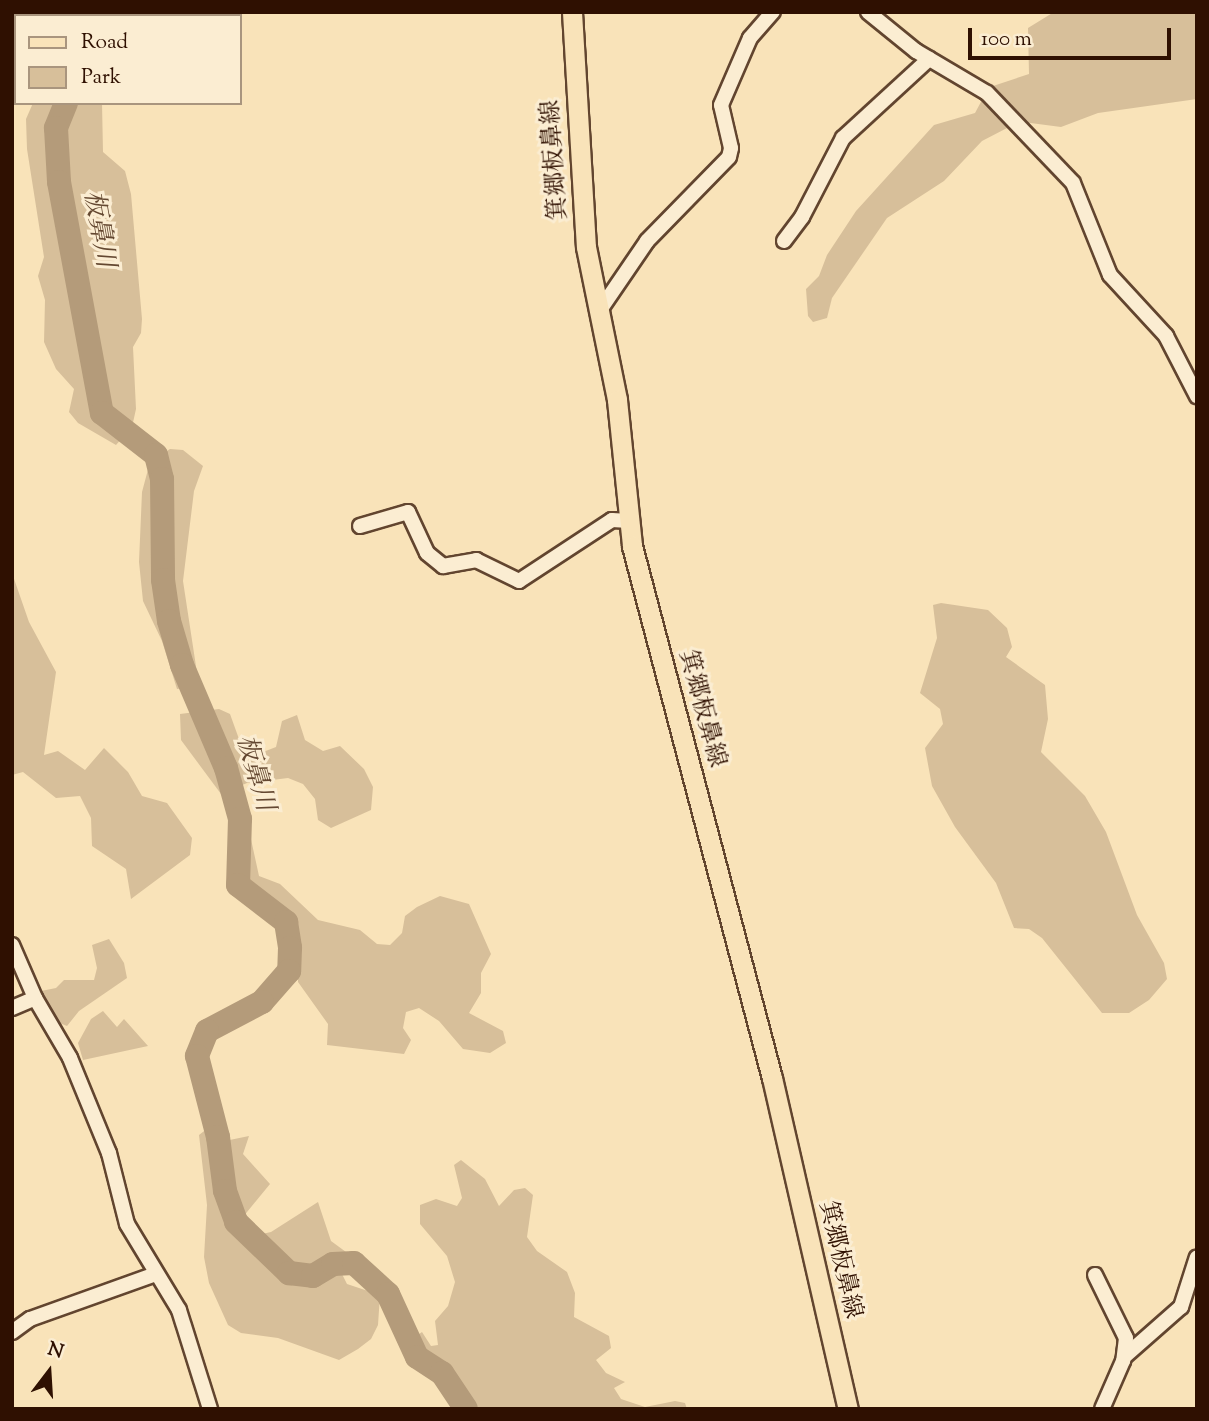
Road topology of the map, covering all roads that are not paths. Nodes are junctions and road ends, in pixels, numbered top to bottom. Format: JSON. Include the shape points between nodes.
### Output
{"nodes":[{"id":1,"x":572,"y":12,"type":"edge"},
{"id":2,"x":773,"y":12,"type":"edge"},
{"id":3,"x":869,"y":12,"type":"edge"},
{"id":4,"x":929,"y":59,"type":"junction"},
{"id":5,"x":785,"y":241,"type":"dead end"},
{"id":6,"x":600,"y":310,"type":"junction"},
{"id":7,"x":1197,"y":396,"type":"edge"},
{"id":8,"x":629,"y":521,"type":"junction"},
{"id":9,"x":360,"y":526,"type":"dead end"},
{"id":10,"x":12,"y":944,"type":"edge"},
{"id":11,"x":35,"y":998,"type":"junction"},
{"id":12,"x":12,"y":1007,"type":"edge"},
{"id":13,"x":1197,"y":1257,"type":"edge"},
{"id":14,"x":156,"y":1274,"type":"junction"},
{"id":15,"x":1095,"y":1275,"type":"dead end"},
{"id":16,"x":12,"y":1332,"type":"edge"},
{"id":17,"x":1124,"y":1357,"type":"junction"},
{"id":18,"x":210,"y":1409,"type":"edge"},
{"id":19,"x":848,"y":1409,"type":"edge"},
{"id":20,"x":1102,"y":1409,"type":"edge"}],
"edges":[{"from":1,"to":6,"type":"main road","name":"箕郷板鼻線","via":[[580,192]]},
{"from":2,"to":6,"type":"street","via":[[750,38],[721,105],[729,157],[647,241]]},
{"from":3,"to":4,"type":"street"},
{"from":4,"to":5,"type":"street","via":[[843,138]]},
{"from":4,"to":7,"type":"street","via":[[987,93],[1073,183],[1110,275],[1166,336]]},
{"from":6,"to":8,"type":"main road","name":"箕郷板鼻線","via":[[617,400]]},
{"from":8,"to":9,"type":"street","via":[[612,520],[519,581],[476,560],[443,566],[427,553],[408,512]]},
{"from":8,"to":19,"type":"main road","name":"箕郷板鼻線","via":[[772,1078]]},
{"from":10,"to":11,"type":"street"},
{"from":11,"to":12,"type":"street"},
{"from":11,"to":14,"type":"street","via":[[70,1058],[109,1153],[127,1224]]},
{"from":13,"to":17,"type":"street","via":[[1181,1307]]},
{"from":14,"to":16,"type":"street","via":[[30,1319]]},
{"from":14,"to":18,"type":"street","via":[[179,1310]]},
{"from":15,"to":17,"type":"street","via":[[1122,1326]]},
{"from":17,"to":20,"type":"street"}]}
